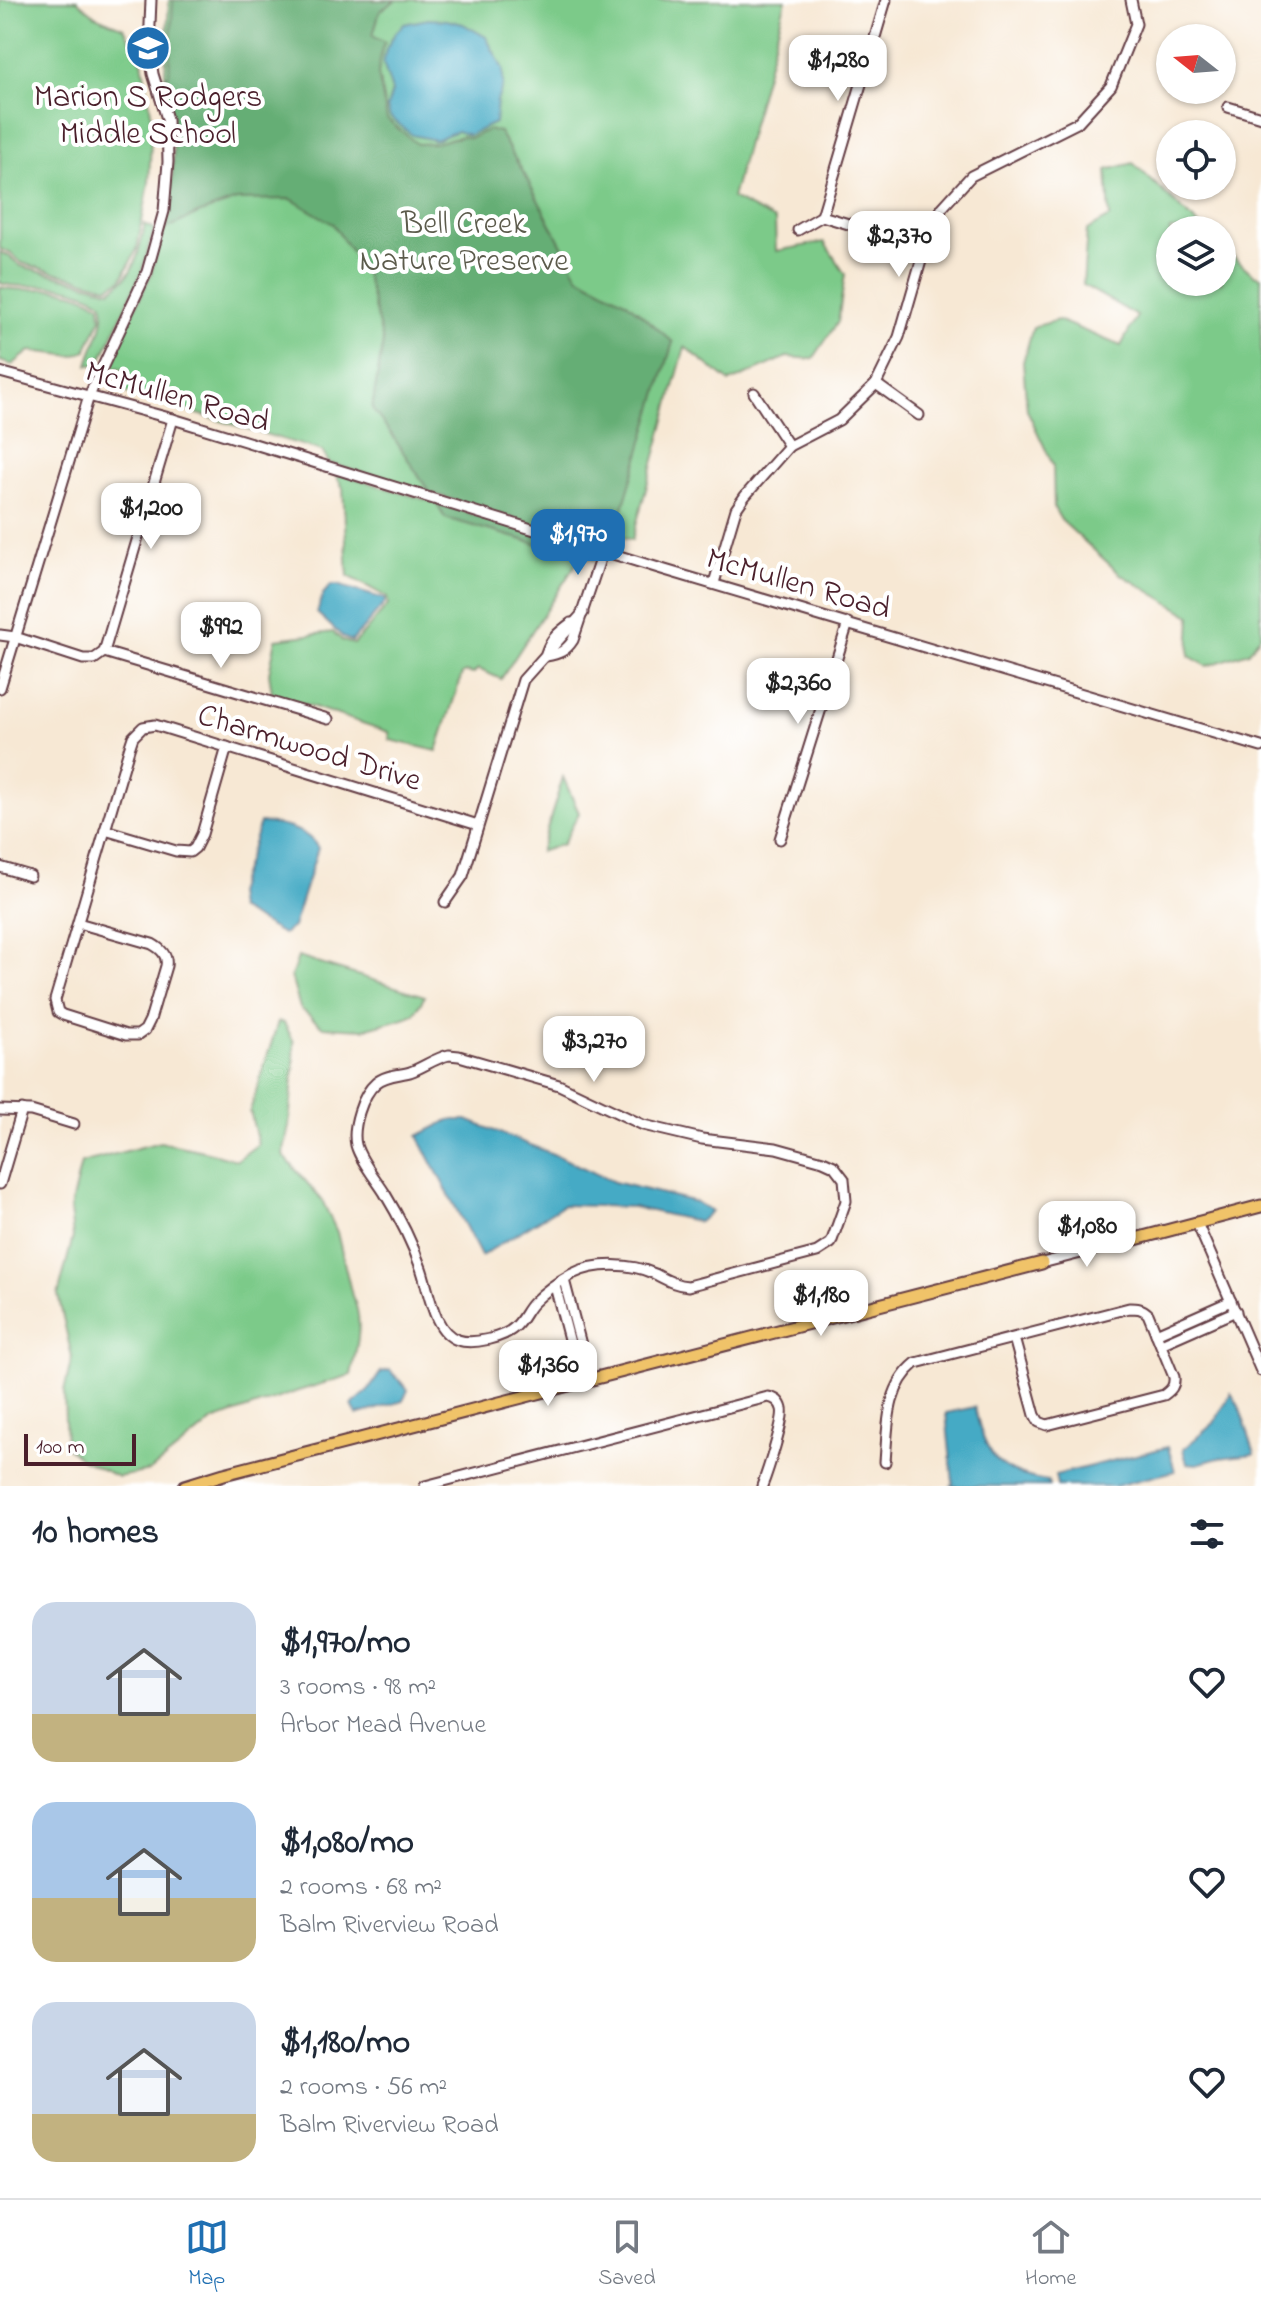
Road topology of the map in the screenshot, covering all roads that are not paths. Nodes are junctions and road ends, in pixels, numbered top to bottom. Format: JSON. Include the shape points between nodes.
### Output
{"nodes":[{"id":1,"x":151,"y":0,"type":"edge"},
{"id":2,"x":886,"y":0,"type":"edge"},
{"id":3,"x":1131,"y":0,"type":"edge"},
{"id":4,"x":1228,"y":107,"type":"dead end"},
{"id":5,"x":1261,"y":117,"type":"edge"},
{"id":6,"x":822,"y":216,"type":"junction"},
{"id":7,"x":798,"y":230,"type":"dead end"},
{"id":8,"x":925,"y":247,"type":"junction"},
{"id":9,"x":0,"y":372,"type":"edge"},
{"id":10,"x":876,"y":384,"type":"junction"},
{"id":11,"x":754,"y":393,"type":"dead end"},
{"id":12,"x":89,"y":396,"type":"junction"},
{"id":13,"x":919,"y":415,"type":"dead end"},
{"id":14,"x":173,"y":419,"type":"junction"},
{"id":15,"x":789,"y":446,"type":"junction"},
{"id":16,"x":603,"y":550,"type":"junction"},
{"id":17,"x":714,"y":583,"type":"junction"},
{"id":18,"x":583,"y":613,"type":"junction"},
{"id":19,"x":848,"y":623,"type":"junction"},
{"id":20,"x":0,"y":635,"type":"edge"},
{"id":21,"x":15,"y":637,"type":"junction"},
{"id":22,"x":104,"y":652,"type":"junction"},
{"id":23,"x":545,"y":656,"type":"junction"},
{"id":24,"x":0,"y":688,"type":"edge"},
{"id":25,"x":328,"y":719,"type":"dead end"},
{"id":26,"x":227,"y":747,"type":"junction"},
{"id":27,"x":1261,"y":747,"type":"edge"},
{"id":28,"x":478,"y":825,"type":"junction"},
{"id":29,"x":105,"y":830,"type":"junction"},
{"id":30,"x":780,"y":839,"type":"dead end"},
{"id":31,"x":0,"y":867,"type":"edge"},
{"id":32,"x":30,"y":876,"type":"dead end"},
{"id":33,"x":445,"y":902,"type":"dead end"},
{"id":34,"x":78,"y":923,"type":"junction"},
{"id":35,"x":0,"y":1110,"type":"edge"},
{"id":36,"x":22,"y":1110,"type":"junction"},
{"id":37,"x":74,"y":1124,"type":"dead end"},
{"id":38,"x":0,"y":1184,"type":"edge"},
{"id":39,"x":1261,"y":1206,"type":"edge"},
{"id":40,"x":1197,"y":1223,"type":"junction"},
{"id":41,"x":1124,"y":1242,"type":"joint"},
{"id":42,"x":1042,"y":1263,"type":"joint"},
{"id":43,"x":564,"y":1280,"type":"junction"},
{"id":44,"x":555,"y":1286,"type":"junction"},
{"id":45,"x":1231,"y":1301,"type":"junction"},
{"id":46,"x":1236,"y":1311,"type":"junction"},
{"id":47,"x":1014,"y":1338,"type":"junction"},
{"id":48,"x":1158,"y":1339,"type":"junction"},
{"id":49,"x":1261,"y":1371,"type":"edge"},
{"id":50,"x":585,"y":1380,"type":"junction"},
{"id":51,"x":885,"y":1462,"type":"dead end"},
{"id":52,"x":224,"y":1474,"type":"junction"},
{"id":53,"x":185,"y":1486,"type":"edge"},
{"id":54,"x":228,"y":1486,"type":"edge"},
{"id":55,"x":425,"y":1486,"type":"edge"},
{"id":56,"x":762,"y":1486,"type":"edge"}],
"edges":[{"from":1,"to":12,"type":"street","via":[[149,48],[167,119],[164,211],[147,272]]},
{"from":2,"to":6,"type":"street"},
{"from":3,"to":8,"type":"street","via":[[1136,24],[1111,86],[1077,123],[971,176],[942,208]]},
{"from":4,"to":5,"type":"street"},
{"from":6,"to":7,"type":"street"},
{"from":6,"to":8,"type":"street"},
{"from":8,"to":10,"type":"street","via":[[899,337]]},
{"from":9,"to":12,"type":"street","name":"McMullen Road"},
{"from":10,"to":13,"type":"street"},
{"from":10,"to":15,"type":"street","via":[[839,420]]},
{"from":11,"to":15,"type":"street"},
{"from":12,"to":14,"type":"street","name":"McMullen Road"},
{"from":12,"to":21,"type":"street"},
{"from":14,"to":16,"type":"street","name":"McMullen Road"},
{"from":14,"to":22,"type":"street"},
{"from":15,"to":17,"type":"street","via":[[736,509]]},
{"from":16,"to":17,"type":"street","name":"McMullen Road"},
{"from":16,"to":18,"type":"street"},
{"from":17,"to":19,"type":"street","name":"McMullen Road"},
{"from":18,"to":23,"type":"street","via":[[558,632]]},
{"from":18,"to":23,"type":"street","via":[[566,650]]},
{"from":19,"to":27,"type":"street","name":"McMullen Road"},
{"from":19,"to":30,"type":"street"},
{"from":20,"to":21,"type":"street"},
{"from":21,"to":22,"type":"street","via":[[83,659]]},
{"from":21,"to":24,"type":"street"},
{"from":22,"to":25,"type":"street"},
{"from":23,"to":28,"type":"street","via":[[520,688]]},
{"from":26,"to":28,"type":"street","name":"Charmwood Drive"},
{"from":26,"to":29,"type":"street","name":"Charmwood Drive","via":[[155,725],[143,727],[133,737]]},
{"from":26,"to":29,"type":"street","via":[[202,834],[190,852]]},
{"from":28,"to":33,"type":"street","via":[[463,876]]},
{"from":29,"to":34,"type":"street","name":"Charmwood Drive"},
{"from":31,"to":32,"type":"street"},
{"from":34,"to":34,"type":"street","name":"Charmwood Drive","via":[[56,994],[58,1012],[138,1035],[150,1020],[165,954],[152,944]]},
{"from":35,"to":36,"type":"street"},
{"from":36,"to":37,"type":"street"},
{"from":36,"to":38,"type":"street"},
{"from":39,"to":40,"type":"main road"},
{"from":40,"to":41,"type":"main road"},
{"from":40,"to":45,"type":"street"},
{"from":41,"to":42,"type":"street"},
{"from":42,"to":50,"type":"main road"},
{"from":43,"to":44,"type":"street"},
{"from":43,"to":44,"type":"street","via":[[610,1265],[688,1286],[817,1252],[836,1234],[846,1201],[844,1179],[823,1161],[643,1125],[559,1085],[459,1056],[439,1057],[374,1084],[355,1130],[357,1148],[400,1220],[443,1331],[468,1342],[505,1334]]},
{"from":43,"to":50,"type":"street"},
{"from":44,"to":50,"type":"street"},
{"from":45,"to":46,"type":"street"},
{"from":45,"to":48,"type":"street"},
{"from":46,"to":48,"type":"street"},
{"from":46,"to":49,"type":"street"},
{"from":47,"to":48,"type":"street","via":[[1129,1308],[1148,1314]]},
{"from":47,"to":48,"type":"street","via":[[1035,1415],[1047,1425],[1171,1390],[1174,1377]]},
{"from":47,"to":51,"type":"street","via":[[916,1363],[903,1373],[894,1392]]},
{"from":50,"to":52,"type":"main road"},
{"from":52,"to":53,"type":"main road"},
{"from":52,"to":54,"type":"street"},
{"from":55,"to":56,"type":"street","via":[[768,1397],[779,1403],[783,1416]]}]}
